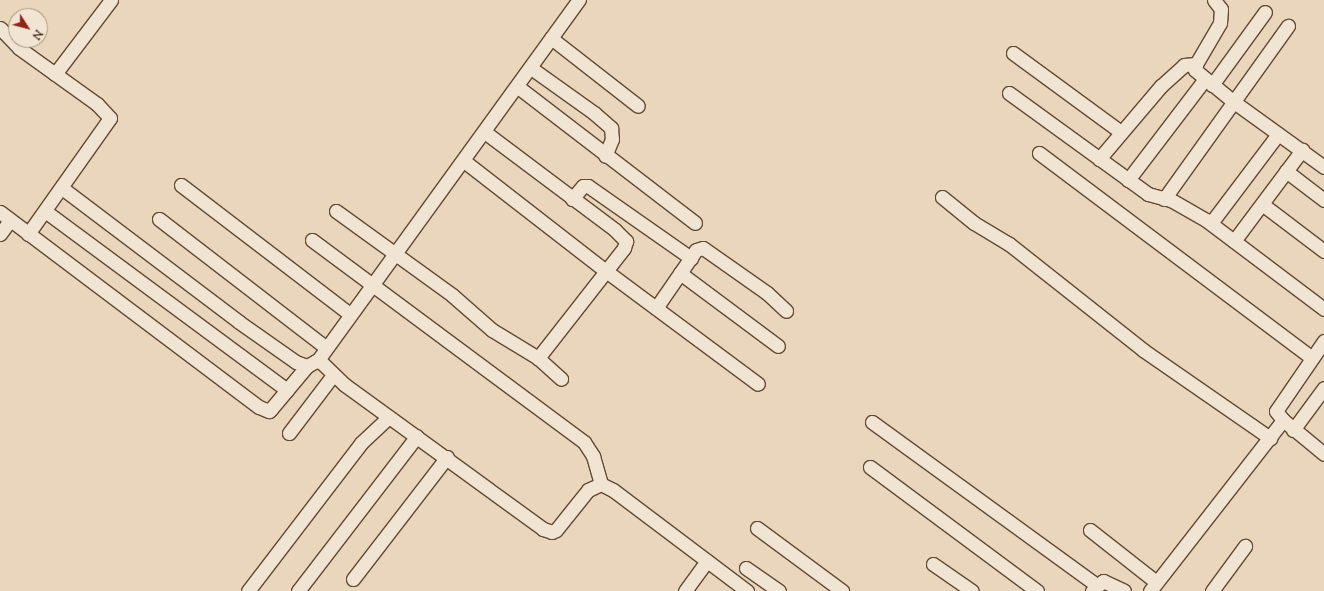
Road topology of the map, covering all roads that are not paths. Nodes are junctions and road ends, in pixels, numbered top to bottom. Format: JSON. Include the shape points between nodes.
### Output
{"nodes":[{"id":1,"x":111,"y":0,"type":"edge"},
{"id":2,"x":579,"y":0,"type":"edge"},
{"id":3,"x":1214,"y":0,"type":"edge"},
{"id":4,"x":1265,"y":12,"type":"dead end"},
{"id":5,"x":1288,"y":26,"type":"dead end"},
{"id":6,"x":0,"y":28,"type":"edge"},
{"id":7,"x":551,"y":38,"type":"junction"},
{"id":8,"x":1013,"y":52,"type":"dead end"},
{"id":9,"x":1196,"y":64,"type":"junction"},
{"id":10,"x":531,"y":68,"type":"junction"},
{"id":11,"x":55,"y":74,"type":"junction"},
{"id":12,"x":1208,"y":82,"type":"junction"},
{"id":13,"x":518,"y":87,"type":"junction"},
{"id":14,"x":1009,"y":93,"type":"dead end"},
{"id":15,"x":1234,"y":102,"type":"junction"},
{"id":16,"x":638,"y":106,"type":"dead end"},
{"id":17,"x":486,"y":132,"type":"junction"},
{"id":18,"x":1120,"y":132,"type":"junction"},
{"id":19,"x":1278,"y":134,"type":"junction"},
{"id":20,"x":1302,"y":150,"type":"junction"},
{"id":21,"x":1040,"y":153,"type":"dead end"},
{"id":22,"x":605,"y":156,"type":"junction"},
{"id":23,"x":1100,"y":159,"type":"junction"},
{"id":24,"x":464,"y":161,"type":"junction"},
{"id":25,"x":1324,"y":167,"type":"edge"},
{"id":26,"x":1286,"y":171,"type":"junction"},
{"id":27,"x":1128,"y":180,"type":"junction"},
{"id":28,"x":180,"y":185,"type":"dead end"},
{"id":29,"x":62,"y":188,"type":"junction"},
{"id":30,"x":942,"y":197,"type":"dead end"},
{"id":31,"x":572,"y":199,"type":"junction"},
{"id":32,"x":1164,"y":199,"type":"junction"},
{"id":33,"x":1324,"y":200,"type":"edge"},
{"id":34,"x":1262,"y":204,"type":"junction"},
{"id":35,"x":45,"y":211,"type":"junction"},
{"id":36,"x":336,"y":211,"type":"dead end"},
{"id":37,"x":5,"y":216,"type":"edge"},
{"id":38,"x":159,"y":219,"type":"dead end"},
{"id":39,"x":695,"y":223,"type":"dead end"},
{"id":40,"x":1210,"y":223,"type":"junction"},
{"id":41,"x":0,"y":234,"type":"edge"},
{"id":42,"x":28,"y":234,"type":"junction"},
{"id":43,"x":312,"y":240,"type":"dead end"},
{"id":44,"x":1234,"y":241,"type":"junction"},
{"id":45,"x":1324,"y":251,"type":"edge"},
{"id":46,"x":394,"y":256,"type":"junction"},
{"id":47,"x":691,"y":258,"type":"junction"},
{"id":48,"x":606,"y":271,"type":"junction"},
{"id":49,"x":680,"y":273,"type":"junction"},
{"id":50,"x":372,"y":284,"type":"junction"},
{"id":51,"x":656,"y":308,"type":"junction"},
{"id":52,"x":1324,"y":309,"type":"edge"},
{"id":53,"x":786,"y":312,"type":"dead end"},
{"id":54,"x":350,"y":314,"type":"junction"},
{"id":55,"x":1324,"y":341,"type":"edge"},
{"id":56,"x":778,"y":346,"type":"dead end"},
{"id":57,"x":325,"y":347,"type":"junction"},
{"id":58,"x":538,"y":358,"type":"junction"},
{"id":59,"x":1312,"y":358,"type":"junction"},
{"id":60,"x":312,"y":363,"type":"junction"},
{"id":61,"x":334,"y":375,"type":"junction"},
{"id":62,"x":561,"y":379,"type":"dead end"},
{"id":63,"x":758,"y":384,"type":"dead end"},
{"id":64,"x":1324,"y":388,"type":"edge"},
{"id":65,"x":287,"y":390,"type":"junction"},
{"id":66,"x":389,"y":417,"type":"junction"},
{"id":67,"x":1283,"y":420,"type":"junction"},
{"id":68,"x":872,"y":422,"type":"dead end"},
{"id":69,"x":1293,"y":430,"type":"junction"},
{"id":70,"x":289,"y":434,"type":"dead end"},
{"id":71,"x":416,"y":436,"type":"junction"},
{"id":72,"x":1270,"y":438,"type":"junction"},
{"id":73,"x":1324,"y":454,"type":"edge"},
{"id":74,"x":447,"y":457,"type":"junction"},
{"id":75,"x":870,"y":467,"type":"dead end"},
{"id":76,"x":601,"y":484,"type":"junction"},
{"id":77,"x":757,"y":528,"type":"dead end"},
{"id":78,"x":1090,"y":530,"type":"dead end"},
{"id":79,"x":1245,"y":546,"type":"dead end"},
{"id":80,"x":708,"y":561,"type":"junction"},
{"id":81,"x":933,"y":564,"type":"dead end"},
{"id":82,"x":746,"y":568,"type":"dead end"},
{"id":83,"x":353,"y":580,"type":"dead end"},
{"id":84,"x":1153,"y":586,"type":"edge"},
{"id":85,"x":1094,"y":588,"type":"edge"},
{"id":86,"x":248,"y":591,"type":"edge"},
{"id":87,"x":298,"y":591,"type":"edge"},
{"id":88,"x":685,"y":591,"type":"edge"},
{"id":89,"x":747,"y":591,"type":"edge"},
{"id":90,"x":779,"y":591,"type":"edge"},
{"id":91,"x":842,"y":591,"type":"edge"},
{"id":92,"x":972,"y":591,"type":"edge"},
{"id":93,"x":1037,"y":591,"type":"edge"},
{"id":94,"x":1124,"y":591,"type":"edge"},
{"id":95,"x":1212,"y":591,"type":"edge"}],
"edges":[{"from":1,"to":11,"type":"street"},
{"from":2,"to":7,"type":"street"},
{"from":3,"to":9,"type":"street","via":[[1221,9],[1220,23]]},
{"from":4,"to":12,"type":"street"},
{"from":5,"to":15,"type":"street"},
{"from":6,"to":11,"type":"street","via":[[18,48]]},
{"from":7,"to":10,"type":"street"},
{"from":7,"to":16,"type":"street"},
{"from":8,"to":18,"type":"street"},
{"from":9,"to":12,"type":"street","via":[[1195,70]]},
{"from":9,"to":18,"type":"street","via":[[1184,65],[1179,69]]},
{"from":10,"to":13,"type":"street"},
{"from":10,"to":22,"type":"street","via":[[611,128],[612,139]]},
{"from":11,"to":29,"type":"street","via":[[104,109],[110,118]]},
{"from":12,"to":15,"type":"street"},
{"from":12,"to":27,"type":"street"},
{"from":13,"to":17,"type":"street"},
{"from":13,"to":22,"type":"street"},
{"from":14,"to":23,"type":"street"},
{"from":15,"to":19,"type":"street"},
{"from":15,"to":32,"type":"street"},
{"from":17,"to":24,"type":"street"},
{"from":17,"to":31,"type":"street"},
{"from":18,"to":23,"type":"street"},
{"from":19,"to":20,"type":"street"},
{"from":19,"to":40,"type":"street"},
{"from":20,"to":25,"type":"street"},
{"from":20,"to":26,"type":"street"},
{"from":21,"to":59,"type":"street"},
{"from":22,"to":39,"type":"street"},
{"from":23,"to":27,"type":"street"},
{"from":24,"to":46,"type":"street"},
{"from":24,"to":48,"type":"street"},
{"from":26,"to":33,"type":"street"},
{"from":26,"to":34,"type":"street"},
{"from":27,"to":32,"type":"street","via":[[1148,194]]},
{"from":28,"to":54,"type":"street"},
{"from":29,"to":35,"type":"street"},
{"from":29,"to":60,"type":"street","via":[[296,362]]},
{"from":30,"to":72,"type":"street","via":[[974,223],[1009,244],[1143,350]]},
{"from":31,"to":47,"type":"street","via":[[583,186],[588,186]]},
{"from":31,"to":48,"type":"street","via":[[626,241],[624,248]]},
{"from":32,"to":40,"type":"street","via":[[1171,200]]},
{"from":34,"to":44,"type":"street"},
{"from":34,"to":45,"type":"street"},
{"from":35,"to":42,"type":"street"},
{"from":35,"to":65,"type":"street"},
{"from":36,"to":46,"type":"street"},
{"from":37,"to":41,"type":"street"},
{"from":37,"to":42,"type":"street"},
{"from":38,"to":57,"type":"street"},
{"from":40,"to":44,"type":"street"},
{"from":42,"to":65,"type":"street","via":[[259,407],[269,411]]},
{"from":43,"to":50,"type":"street"},
{"from":44,"to":52,"type":"street"},
{"from":46,"to":50,"type":"street"},
{"from":46,"to":58,"type":"street","via":[[452,296],[492,330]]},
{"from":47,"to":49,"type":"street"},
{"from":47,"to":53,"type":"street","via":[[696,250],[703,248],[767,293]]},
{"from":48,"to":51,"type":"street"},
{"from":48,"to":58,"type":"street"},
{"from":49,"to":51,"type":"street"},
{"from":49,"to":56,"type":"street"},
{"from":50,"to":54,"type":"street"},
{"from":50,"to":76,"type":"street","via":[[584,442],[591,451]]},
{"from":51,"to":63,"type":"street"},
{"from":54,"to":57,"type":"street"},
{"from":55,"to":59,"type":"street"},
{"from":57,"to":60,"type":"street"},
{"from":58,"to":62,"type":"street"},
{"from":59,"to":67,"type":"street","via":[[1277,406],[1276,411]]},
{"from":60,"to":61,"type":"street"},
{"from":60,"to":65,"type":"street"},
{"from":61,"to":66,"type":"street"},
{"from":61,"to":70,"type":"street"},
{"from":64,"to":69,"type":"street"},
{"from":66,"to":71,"type":"street"},
{"from":66,"to":86,"type":"street","via":[[360,443]]},
{"from":67,"to":69,"type":"street"},
{"from":67,"to":72,"type":"street"},
{"from":68,"to":85,"type":"street"},
{"from":69,"to":73,"type":"street"},
{"from":71,"to":74,"type":"street"},
{"from":71,"to":87,"type":"street"},
{"from":72,"to":84,"type":"street"},
{"from":74,"to":76,"type":"street","via":[[543,529],[552,532],[588,490]]},
{"from":74,"to":83,"type":"street"},
{"from":75,"to":93,"type":"street"},
{"from":76,"to":80,"type":"street","via":[[613,490]]},
{"from":77,"to":91,"type":"street"},
{"from":78,"to":84,"type":"street"},
{"from":79,"to":95,"type":"street"},
{"from":80,"to":88,"type":"street"},
{"from":80,"to":89,"type":"street"},
{"from":81,"to":92,"type":"street"},
{"from":82,"to":90,"type":"street"},
{"from":85,"to":94,"type":"street","via":[[1107,582]]}]}
